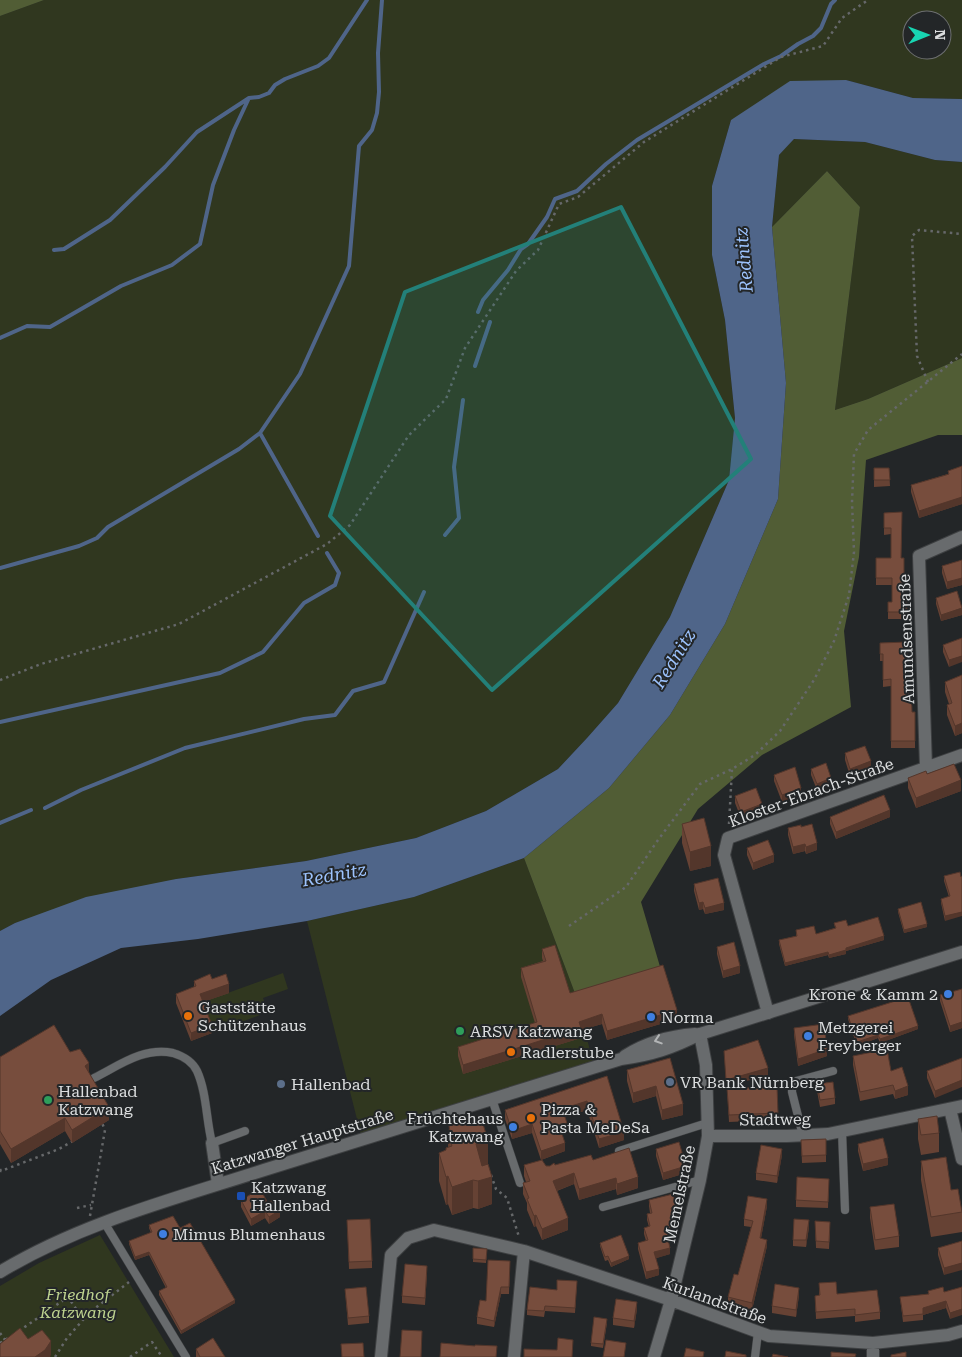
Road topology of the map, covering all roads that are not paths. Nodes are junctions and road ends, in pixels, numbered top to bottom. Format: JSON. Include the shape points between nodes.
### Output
{"nodes":[{"id":1,"x":962,"y":537,"type":"edge"},
{"id":2,"x":962,"y":755,"type":"edge"},
{"id":3,"x":926,"y":767,"type":"junction"},
{"id":4,"x":962,"y":952,"type":"edge"},
{"id":5,"x":768,"y":1013,"type":"junction"},
{"id":6,"x":700,"y":1034,"type":"junction"},
{"id":7,"x":833,"y":1071,"type":"dead end"},
{"id":8,"x":94,"y":1078,"type":"edge"},
{"id":9,"x":492,"y":1099,"type":"junction"},
{"id":10,"x":956,"y":1108,"type":"edge"},
{"id":11,"x":707,"y":1129,"type":"junction"},
{"id":12,"x":245,"y":1131,"type":"dead end"},
{"id":13,"x":842,"y":1131,"type":"junction"},
{"id":14,"x":803,"y":1136,"type":"junction"},
{"id":15,"x":212,"y":1143,"type":"junction"},
{"id":16,"x":619,"y":1151,"type":"edge"},
{"id":17,"x":962,"y":1159,"type":"edge"},
{"id":18,"x":526,"y":1170,"type":"edge"},
{"id":19,"x":516,"y":1172,"type":"junction"},
{"id":20,"x":700,"y":1180,"type":"junction"},
{"id":21,"x":520,"y":1183,"type":"dead end"},
{"id":22,"x":218,"y":1184,"type":"junction"},
{"id":23,"x":603,"y":1207,"type":"dead end"},
{"id":24,"x":845,"y":1210,"type":"dead end"},
{"id":25,"x":104,"y":1222,"type":"junction"},
{"id":26,"x":524,"y":1250,"type":"junction"},
{"id":27,"x":0,"y":1272,"type":"edge"},
{"id":28,"x":671,"y":1300,"type":"junction"},
{"id":29,"x":962,"y":1331,"type":"edge"},
{"id":30,"x":758,"y":1332,"type":"junction"},
{"id":31,"x":873,"y":1343,"type":"junction"},
{"id":32,"x":186,"y":1357,"type":"edge"},
{"id":33,"x":381,"y":1357,"type":"edge"},
{"id":34,"x":514,"y":1357,"type":"edge"},
{"id":35,"x":654,"y":1357,"type":"edge"},
{"id":36,"x":756,"y":1357,"type":"edge"},
{"id":37,"x":873,"y":1357,"type":"edge"}],
"edges":[{"from":1,"to":3,"type":"street","name":"Amundsenstraße","via":[[920,556]]},
{"from":2,"to":3,"type":"street","name":"Kloster-Ebrach-Straße"},
{"from":3,"to":5,"type":"street","name":"Kloster-Ebrach-Straße","via":[[728,838],[724,855]]},
{"from":4,"to":5,"type":"street","name":"Katzwanger Hauptstraße"},
{"from":5,"to":6,"type":"street","name":"Katzwanger Hauptstraße"},
{"from":6,"to":9,"type":"street","name":"Katzwanger Hauptstraße","via":[[658,1040],[621,1059]]},
{"from":6,"to":11,"type":"street","name":"Memelstraße","via":[[706,1065]]},
{"from":7,"to":14,"type":"lane","via":[[796,1080],[792,1084]]},
{"from":8,"to":15,"type":"lane","via":[[140,1054],[160,1051],[183,1056],[196,1070]]},
{"from":9,"to":19,"type":"lane"},
{"from":9,"to":22,"type":"street","name":"Katzwanger Hauptstraße"},
{"from":10,"to":13,"type":"street","name":"Stadtweg"},
{"from":10,"to":17,"type":"street"},
{"from":11,"to":14,"type":"street","name":"Stadtweg"},
{"from":11,"to":16,"type":"lane"},
{"from":11,"to":20,"type":"street","name":"Memelstraße"},
{"from":12,"to":15,"type":"lane"},
{"from":13,"to":14,"type":"street","name":"Stadtweg"},
{"from":13,"to":24,"type":"lane"},
{"from":15,"to":22,"type":"street"},
{"from":18,"to":19,"type":"lane"},
{"from":19,"to":21,"type":"lane"},
{"from":20,"to":23,"type":"lane"},
{"from":20,"to":28,"type":"street","name":"Memelstraße"},
{"from":22,"to":25,"type":"street","name":"Katzwanger Hauptstraße"},
{"from":25,"to":27,"type":"street","name":"Katzwanger Hauptstraße","via":[[44,1247]]},
{"from":25,"to":32,"type":"lane"},
{"from":26,"to":28,"type":"street","name":"Kurlandstraße"},
{"from":26,"to":33,"type":"street","name":"Kurlandstraße","via":[[434,1230],[408,1238],[391,1255]]},
{"from":26,"to":34,"type":"street"},
{"from":28,"to":30,"type":"street","name":"Kurlandstraße"},
{"from":28,"to":35,"type":"street","name":"Memelstraße"},
{"from":29,"to":31,"type":"street","name":"Kurlandstraße"},
{"from":30,"to":31,"type":"street","name":"Kurlandstraße","via":[[769,1336]]},
{"from":30,"to":36,"type":"lane"},
{"from":31,"to":37,"type":"street"}]}
